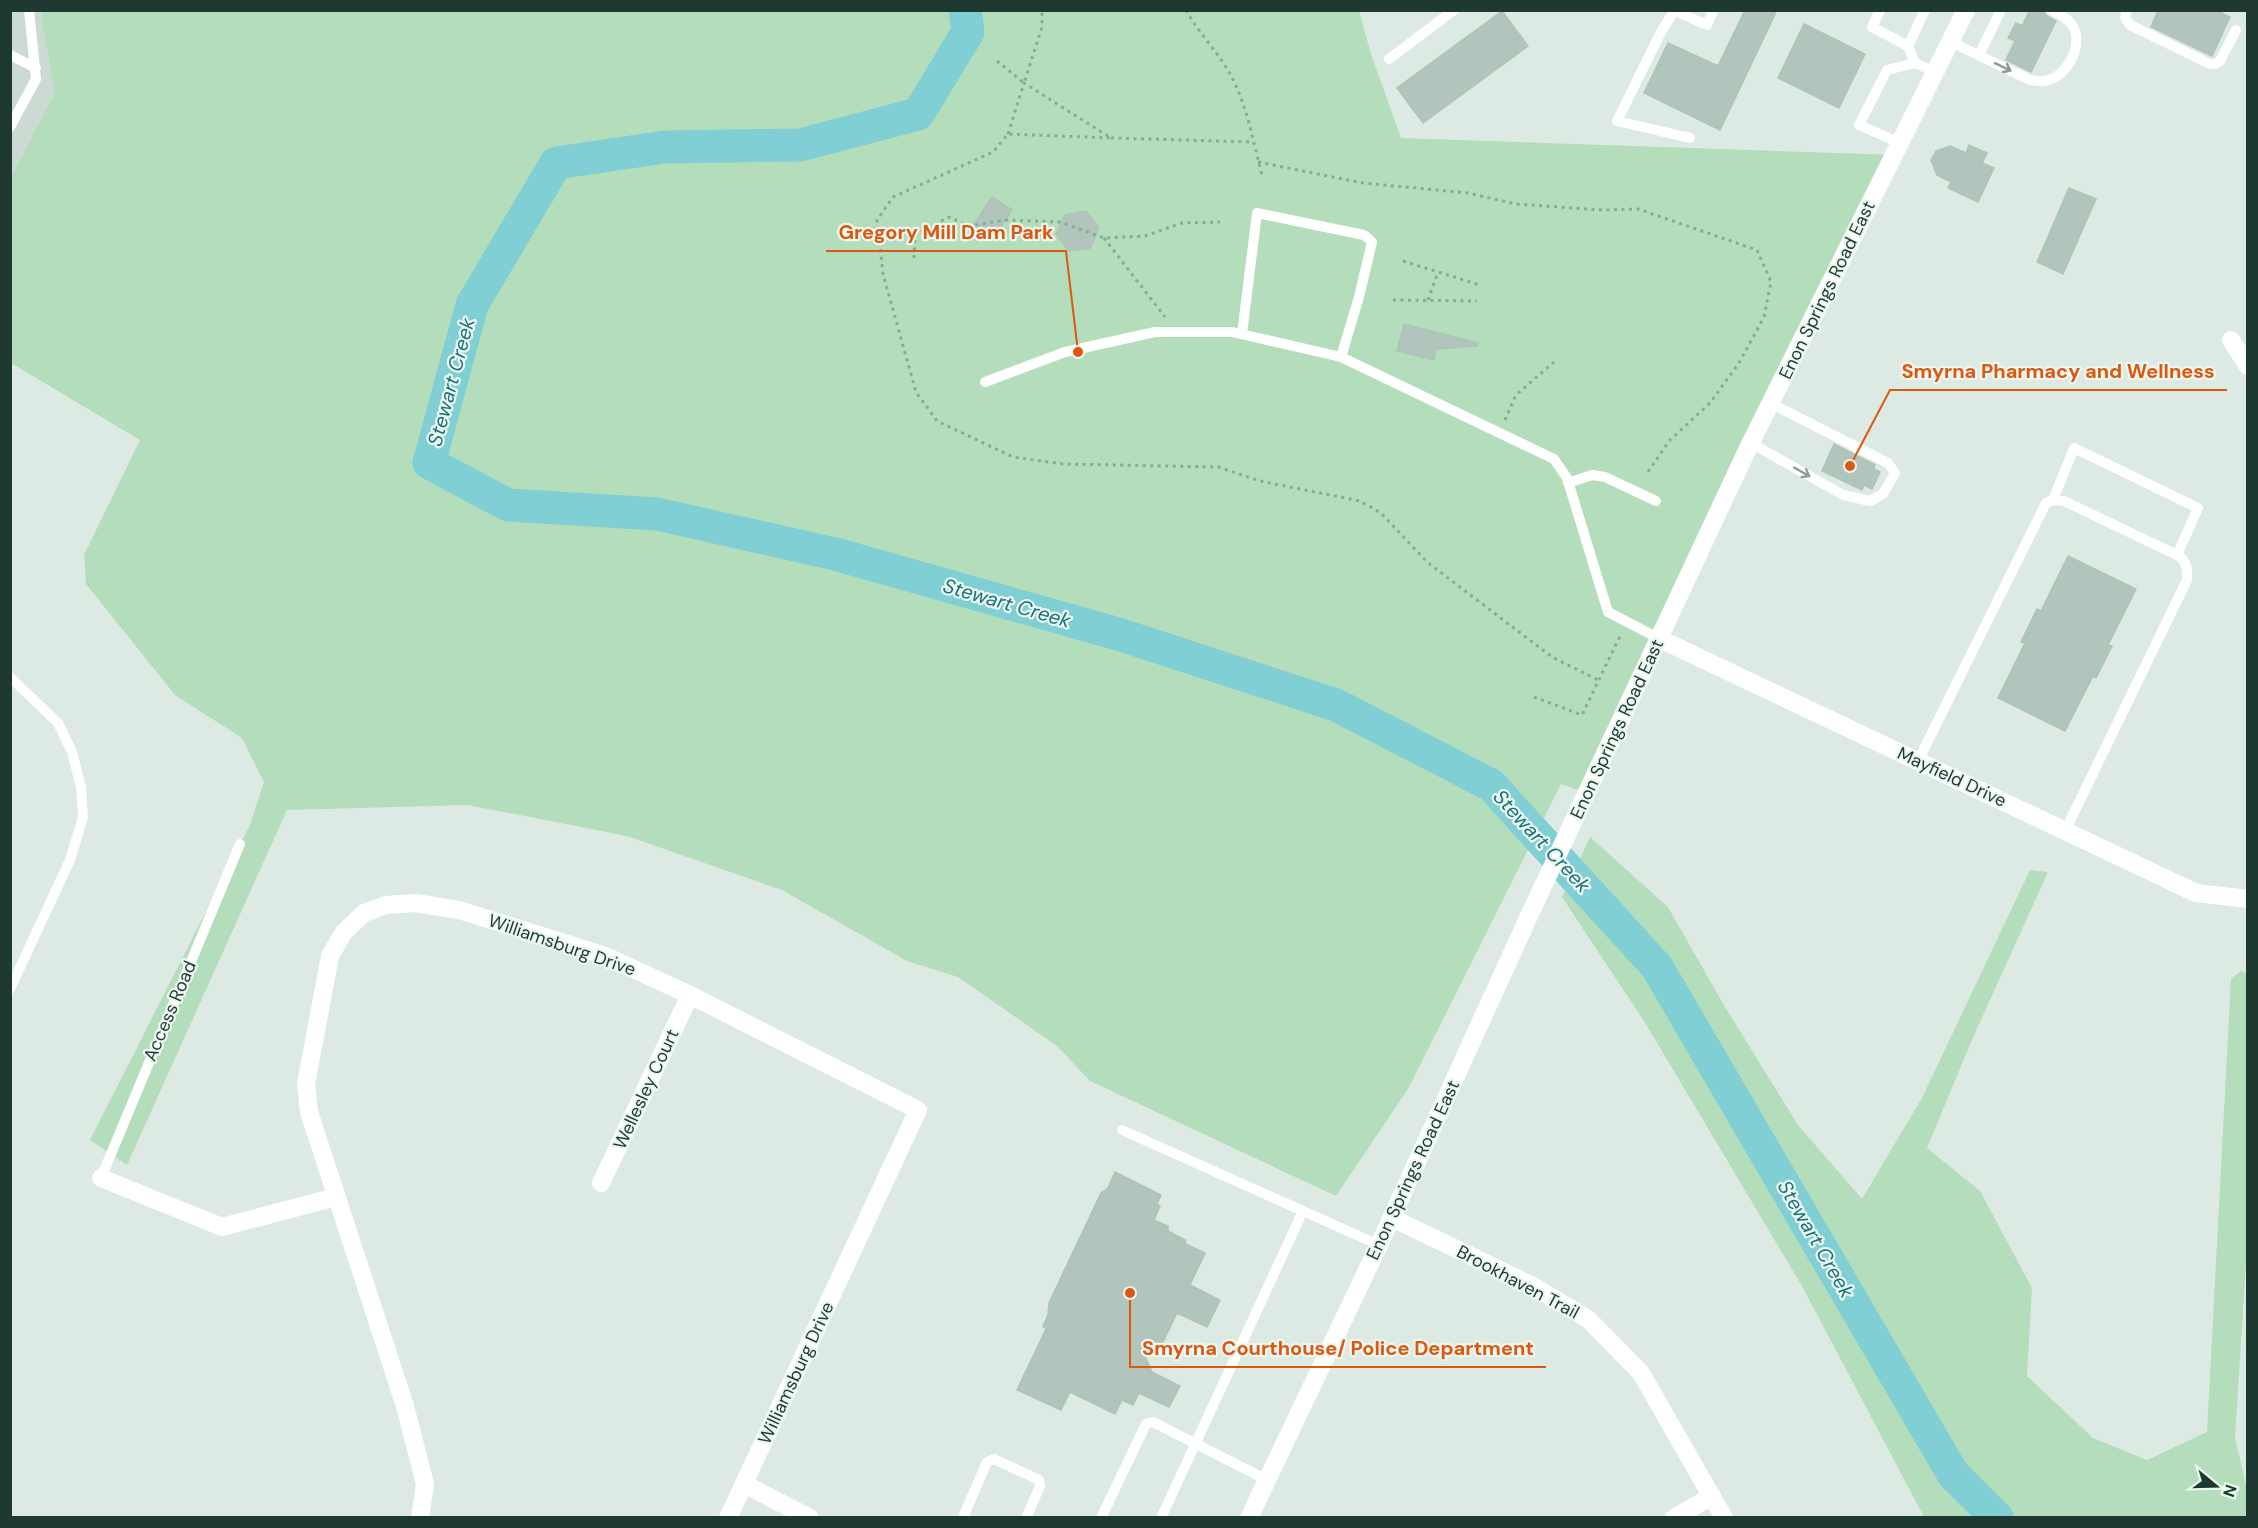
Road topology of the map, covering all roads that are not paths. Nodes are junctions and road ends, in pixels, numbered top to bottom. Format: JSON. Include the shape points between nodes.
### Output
{"nodes":[{"id":1,"x":29,"y":10,"type":"edge"},
{"id":2,"x":1454,"y":10,"type":"edge"},
{"id":3,"x":1713,"y":10,"type":"edge"},
{"id":4,"x":1880,"y":10,"type":"edge"},
{"id":5,"x":1925,"y":10,"type":"edge"},
{"id":6,"x":1966,"y":10,"type":"edge"},
{"id":7,"x":2001,"y":10,"type":"edge"},
{"id":8,"x":2051,"y":10,"type":"edge"},
{"id":9,"x":2127,"y":10,"type":"edge"},
{"id":10,"x":1675,"y":11,"type":"edge"},
{"id":11,"x":2236,"y":30,"type":"dead end"},
{"id":12,"x":1951,"y":42,"type":"junction"},
{"id":13,"x":1908,"y":46,"type":"junction"},
{"id":14,"x":10,"y":55,"type":"edge"},
{"id":15,"x":1979,"y":55,"type":"junction"},
{"id":16,"x":1389,"y":59,"type":"dead end"},
{"id":17,"x":1916,"y":63,"type":"junction"},
{"id":18,"x":36,"y":68,"type":"junction"},
{"id":19,"x":1935,"y":72,"type":"junction"},
{"id":20,"x":10,"y":127,"type":"edge"},
{"id":21,"x":1690,"y":138,"type":"dead end"},
{"id":22,"x":1900,"y":143,"type":"junction"},
{"id":23,"x":1242,"y":334,"type":"junction"},
{"id":24,"x":2231,"y":340,"type":"dead end"},
{"id":25,"x":1341,"y":357,"type":"junction"},
{"id":26,"x":2247,"y":366,"type":"edge"},
{"id":27,"x":985,"y":382,"type":"dead end"},
{"id":28,"x":1770,"y":403,"type":"junction"},
{"id":29,"x":1751,"y":443,"type":"junction"},
{"id":30,"x":1568,"y":483,"type":"junction"},
{"id":31,"x":2053,"y":500,"type":"junction"},
{"id":32,"x":1656,"y":501,"type":"dead end"},
{"id":33,"x":2177,"y":555,"type":"junction"},
{"id":34,"x":1660,"y":639,"type":"junction"},
{"id":35,"x":10,"y":677,"type":"edge"},
{"id":36,"x":1918,"y":761,"type":"junction"},
{"id":37,"x":2066,"y":831,"type":"junction"},
{"id":38,"x":240,"y":844,"type":"dead end"},
{"id":39,"x":2247,"y":899,"type":"edge"},
{"id":40,"x":10,"y":989,"type":"edge"},
{"id":41,"x":690,"y":994,"type":"junction"},
{"id":42,"x":1122,"y":1130,"type":"dead end"},
{"id":43,"x":101,"y":1178,"type":"joint"},
{"id":44,"x":601,"y":1183,"type":"dead end"},
{"id":45,"x":336,"y":1197,"type":"junction"},
{"id":46,"x":1303,"y":1211,"type":"junction"},
{"id":47,"x":1392,"y":1218,"type":"junction"},
{"id":48,"x":1379,"y":1245,"type":"junction"},
{"id":49,"x":1195,"y":1442,"type":"junction"},
{"id":50,"x":1267,"y":1480,"type":"junction"},
{"id":51,"x":744,"y":1485,"type":"junction"},
{"id":52,"x":1712,"y":1496,"type":"junction"},
{"id":53,"x":420,"y":1518,"type":"edge"},
{"id":54,"x":728,"y":1518,"type":"edge"},
{"id":55,"x":810,"y":1518,"type":"edge"},
{"id":56,"x":966,"y":1518,"type":"edge"},
{"id":57,"x":1026,"y":1518,"type":"edge"},
{"id":58,"x":1101,"y":1518,"type":"edge"},
{"id":59,"x":1161,"y":1518,"type":"edge"},
{"id":60,"x":1249,"y":1518,"type":"edge"},
{"id":61,"x":1674,"y":1518,"type":"edge"},
{"id":62,"x":1724,"y":1518,"type":"edge"}],
"edges":[{"from":1,"to":18,"type":"lane"},
{"from":2,"to":16,"type":"lane"},
{"from":3,"to":10,"type":"lane","via":[[1707,25]]},
{"from":4,"to":13,"type":"lane","via":[[1872,27]]},
{"from":5,"to":13,"type":"lane"},
{"from":6,"to":12,"type":"street","name":"Enon Springs Road East"},
{"from":7,"to":15,"type":"lane"},
{"from":15,"to":8,"type":"lane","one_way":true,"via":[[2030,80],[2044,81],[2062,73],[2075,51],[2075,30],[2066,18]]},
{"from":9,"to":11,"type":"lane","via":[[2125,17],[2130,25],[2210,64],[2220,61]]},
{"from":10,"to":21,"type":"lane","via":[[1617,121]]},
{"from":12,"to":15,"type":"lane"},
{"from":12,"to":19,"type":"street","name":"Enon Springs Road East"},
{"from":13,"to":17,"type":"lane"},
{"from":14,"to":18,"type":"lane"},
{"from":17,"to":19,"type":"lane"},
{"from":17,"to":22,"type":"lane","via":[[1887,70],[1859,125]]},
{"from":18,"to":20,"type":"lane","via":[[36,79]]},
{"from":19,"to":22,"type":"street","name":"Enon Springs Road East"},
{"from":22,"to":28,"type":"street","name":"Enon Springs Road East"},
{"from":23,"to":25,"type":"lane"},
{"from":23,"to":25,"type":"lane","via":[[1257,213],[1364,235],[1372,242]]},
{"from":23,"to":27,"type":"lane","via":[[1155,332],[1065,352]]},
{"from":24,"to":26,"type":"street"},
{"from":25,"to":30,"type":"lane","via":[[1554,459]]},
{"from":28,"to":29,"type":"street","name":"Enon Springs Road East"},
{"from":29,"to":28,"type":"lane","one_way":true,"via":[[1843,495],[1870,501],[1883,494],[1894,473],[1888,463]]},
{"from":29,"to":34,"type":"street","name":"Enon Springs Road East"},
{"from":30,"to":32,"type":"lane","via":[[1592,475],[1605,477]]},
{"from":30,"to":34,"type":"lane","via":[[1608,612]]},
{"from":31,"to":33,"type":"lane","via":[[2064,501]]},
{"from":31,"to":33,"type":"lane","via":[[2074,448],[2198,508]]},
{"from":31,"to":36,"type":"lane","via":[[2041,511]]},
{"from":33,"to":37,"type":"lane","via":[[2188,570],[2187,580]]},
{"from":34,"to":36,"type":"street","name":"Mayfield Drive"},
{"from":34,"to":47,"type":"street","name":"Enon Springs Road East"},
{"from":35,"to":40,"type":"lane","via":[[58,723],[72,752],[81,787],[83,817],[70,860]]},
{"from":36,"to":37,"type":"street","name":"Mayfield Drive"},
{"from":37,"to":39,"type":"street","name":"Mayfield Drive","via":[[2196,893]]},
{"from":38,"to":43,"type":"lane","name":"Access Road"},
{"from":41,"to":44,"type":"street","name":"Wellesley Court"},
{"from":41,"to":45,"type":"street","name":"Williamsburg Drive","via":[[603,955],[459,910],[415,903],[386,905],[364,913],[344,932],[330,956],[306,1084],[309,1112]]},
{"from":41,"to":51,"type":"street","name":"Williamsburg Drive","via":[[918,1110]]},
{"from":42,"to":46,"type":"lane"},
{"from":43,"to":45,"type":"street","via":[[222,1227]]},
{"from":45,"to":53,"type":"street","name":"Williamsburg Drive","via":[[411,1428],[425,1484]]},
{"from":46,"to":48,"type":"lane"},
{"from":46,"to":49,"type":"lane"},
{"from":47,"to":48,"type":"street","name":"Enon Springs Road East"},
{"from":47,"to":52,"type":"street","name":"Brookhaven Trail","via":[[1533,1286],[1588,1319],[1641,1373]]},
{"from":48,"to":50,"type":"street","name":"Enon Springs Road East"},
{"from":49,"to":50,"type":"lane"},
{"from":49,"to":58,"type":"lane","via":[[1153,1422],[1146,1424]]},
{"from":49,"to":59,"type":"lane"},
{"from":50,"to":60,"type":"street","name":"Enon Springs Road East"},
{"from":51,"to":54,"type":"street","name":"Williamsburg Drive"},
{"from":51,"to":55,"type":"street"},
{"from":52,"to":61,"type":"street"},
{"from":52,"to":62,"type":"street","name":"Brookhaven Trail"},
{"from":56,"to":57,"type":"lane","via":[[987,1462],[994,1459],[1039,1480]]}]}
